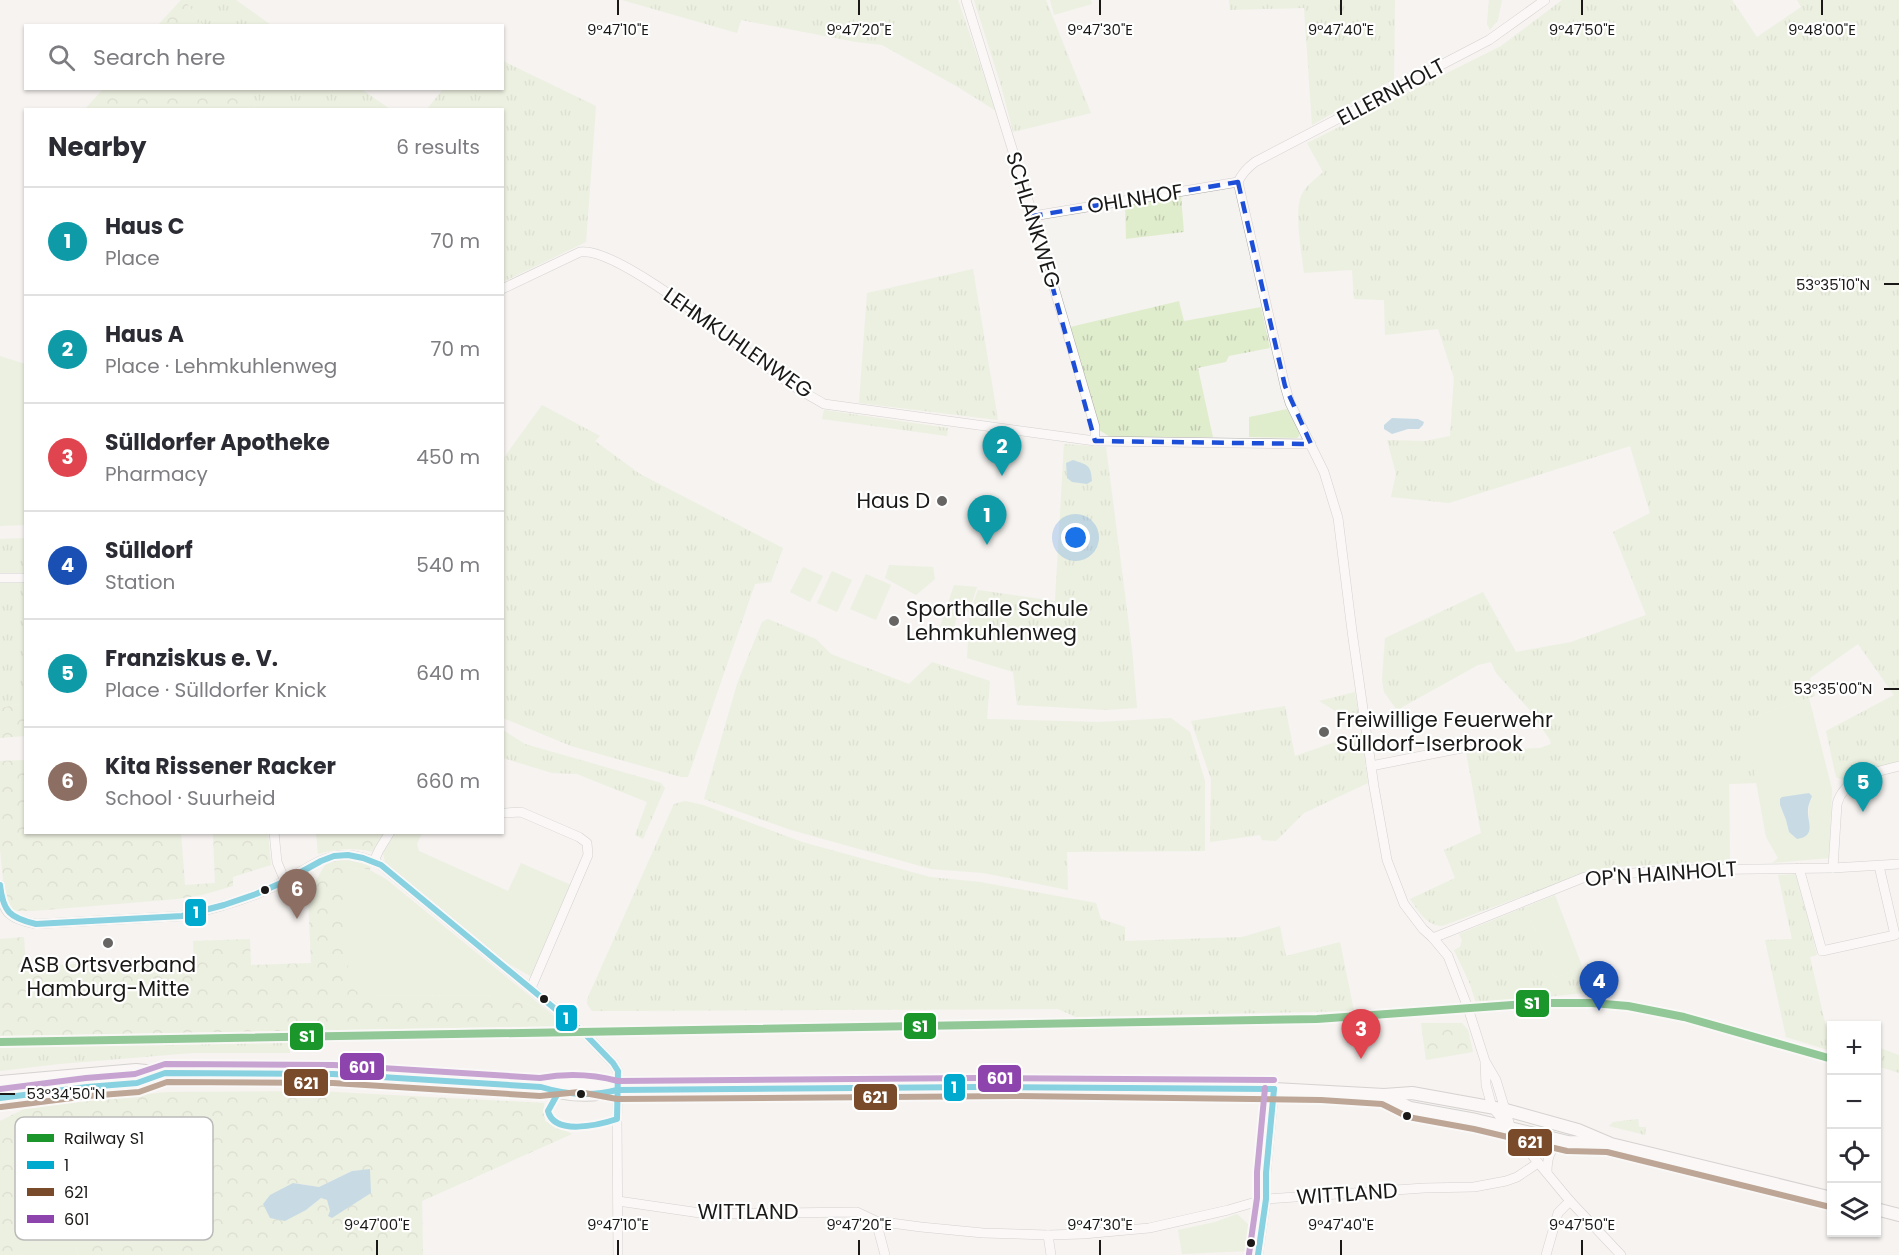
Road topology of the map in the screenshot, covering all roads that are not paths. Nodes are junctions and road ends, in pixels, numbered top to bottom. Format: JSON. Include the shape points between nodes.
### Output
{"nodes":[{"id":1,"x":966,"y":0,"type":"edge"},
{"id":2,"x":1545,"y":0,"type":"edge"},
{"id":3,"x":1238,"y":182,"type":"junction"},
{"id":4,"x":1033,"y":216,"type":"junction"},
{"id":5,"x":504,"y":288,"type":"edge"},
{"id":6,"x":1095,"y":441,"type":"junction"},
{"id":7,"x":1311,"y":444,"type":"junction"},
{"id":8,"x":0,"y":578,"type":"edge"},
{"id":9,"x":24,"y":578,"type":"edge"},
{"id":10,"x":1467,"y":747,"type":"dead end"},
{"id":11,"x":1371,"y":766,"type":"junction"},
{"id":12,"x":1899,"y":766,"type":"edge"},
{"id":13,"x":505,"y":813,"type":"dead end"},
{"id":14,"x":274,"y":834,"type":"edge"},
{"id":15,"x":389,"y":834,"type":"edge"},
{"id":16,"x":374,"y":861,"type":"junction"},
{"id":17,"x":1899,"y":864,"type":"edge"},
{"id":18,"x":1879,"y":866,"type":"junction"},
{"id":19,"x":1799,"y":868,"type":"junction"},
{"id":20,"x":1833,"y":868,"type":"junction"},
{"id":21,"x":285,"y":881,"type":"junction"},
{"id":22,"x":0,"y":885,"type":"edge"},
{"id":23,"x":1433,"y":938,"type":"junction"},
{"id":24,"x":531,"y":988,"type":"junction"},
{"id":25,"x":1485,"y":1061,"type":"junction"},
{"id":26,"x":165,"y":1073,"type":"junction"},
{"id":27,"x":0,"y":1082,"type":"edge"},
{"id":28,"x":1274,"y":1089,"type":"junction"},
{"id":29,"x":617,"y":1090,"type":"junction"},
{"id":30,"x":1384,"y":1095,"type":"junction"},
{"id":31,"x":0,"y":1098,"type":"edge"},
{"id":32,"x":1492,"y":1107,"type":"junction"},
{"id":33,"x":1506,"y":1110,"type":"junction"},
{"id":34,"x":1511,"y":1129,"type":"junction"},
{"id":35,"x":1568,"y":1142,"type":"junction"},
{"id":36,"x":1608,"y":1143,"type":"junction"},
{"id":37,"x":1538,"y":1163,"type":"junction"},
{"id":38,"x":1547,"y":1173,"type":"junction"},
{"id":39,"x":1827,"y":1197,"type":"edge"},
{"id":40,"x":1266,"y":1199,"type":"junction"},
{"id":41,"x":618,"y":1201,"type":"junction"},
{"id":42,"x":1570,"y":1201,"type":"junction"},
{"id":43,"x":1881,"y":1210,"type":"edge"},
{"id":44,"x":1899,"y":1215,"type":"edge"},
{"id":45,"x":876,"y":1221,"type":"junction"},
{"id":46,"x":1047,"y":1235,"type":"junction"},
{"id":47,"x":618,"y":1255,"type":"edge"},
{"id":48,"x":885,"y":1255,"type":"edge"},
{"id":49,"x":1051,"y":1255,"type":"edge"},
{"id":50,"x":1258,"y":1255,"type":"edge"},
{"id":51,"x":1546,"y":1255,"type":"edge"},
{"id":52,"x":1622,"y":1255,"type":"edge"}],
"edges":[{"from":1,"to":4,"type":"street","name":"SCHLANKWEG"},
{"from":2,"to":3,"type":"street","name":"ELLERNHOLT","via":[[1489,40],[1255,162]]},
{"from":3,"to":4,"type":"street","name":"OHLNHOF"},
{"from":3,"to":7,"type":"street","via":[[1285,386]]},
{"from":4,"to":6,"type":"street","name":"SCHLANKWEG","via":[[1095,427]]},
{"from":5,"to":6,"type":"street","name":"LEHMKUHLENWEG","via":[[588,251],[659,287],[790,384],[824,404]]},
{"from":6,"to":7,"type":"street","name":"LEHMKUHLENWEG"},
{"from":7,"to":11,"type":"street","via":[[1338,518]]},
{"from":8,"to":9,"type":"street"},
{"from":10,"to":11,"type":"street"},
{"from":11,"to":23,"type":"street","via":[[1383,843],[1394,880],[1404,904]]},
{"from":12,"to":20,"type":"street","via":[[1852,782],[1839,795]]},
{"from":13,"to":24,"type":"street","via":[[521,812],[587,843],[588,855]]},
{"from":14,"to":21,"type":"street","via":[[277,862]]},
{"from":15,"to":16,"type":"street"},
{"from":16,"to":21,"type":"street","via":[[350,854],[332,856]]},
{"from":16,"to":24,"type":"street"},
{"from":17,"to":18,"type":"street","name":"OP'N HAINHOLT"},
{"from":18,"to":19,"type":"street","via":[[1895,935],[1822,951]]},
{"from":18,"to":20,"type":"street","name":"OP'N HAINHOLT"},
{"from":19,"to":20,"type":"street","name":"OP'N HAINHOLT"},
{"from":19,"to":23,"type":"street","name":"OP'N HAINHOLT","via":[[1671,870],[1585,877]]},
{"from":21,"to":22,"type":"street","via":[[266,891],[182,916],[36,924],[20,921],[5,910]]},
{"from":23,"to":25,"type":"street","via":[[1452,965]]},
{"from":24,"to":29,"type":"street","via":[[613,1062],[618,1071]]},
{"from":25,"to":32,"type":"street"},
{"from":25,"to":33,"type":"street"},
{"from":26,"to":27,"type":"main road","via":[[136,1070]]},
{"from":26,"to":29,"type":"main road","via":[[333,1074],[541,1087],[560,1083],[599,1085]]},
{"from":26,"to":31,"type":"main road","via":[[137,1083]]},
{"from":28,"to":29,"type":"main road"},
{"from":28,"to":30,"type":"main road"},
{"from":28,"to":40,"type":"street"},
{"from":29,"to":41,"type":"street"},
{"from":30,"to":32,"type":"main road","via":[[1412,1093]]},
{"from":30,"to":34,"type":"main road","via":[[1410,1108]]},
{"from":32,"to":33,"type":"main road"},
{"from":32,"to":34,"type":"street"},
{"from":33,"to":34,"type":"street"},
{"from":33,"to":36,"type":"main road","via":[[1578,1130]]},
{"from":34,"to":35,"type":"main road"},
{"from":34,"to":37,"type":"street"},
{"from":35,"to":36,"type":"main road"},
{"from":35,"to":38,"type":"street","via":[[1551,1150]]},
{"from":36,"to":39,"type":"main road"},
{"from":37,"to":38,"type":"street"},
{"from":37,"to":40,"type":"street","name":"WITTLAND","via":[[1517,1177],[1474,1187]]},
{"from":38,"to":42,"type":"street"},
{"from":40,"to":46,"type":"street","name":"WITTLAND","via":[[1149,1228]]},
{"from":40,"to":50,"type":"street"},
{"from":41,"to":45,"type":"street","name":"WITTLAND","via":[[707,1214],[857,1212]]},
{"from":41,"to":47,"type":"street"},
{"from":42,"to":51,"type":"street","via":[[1558,1213]]},
{"from":42,"to":52,"type":"street"},
{"from":43,"to":44,"type":"main road"},
{"from":45,"to":46,"type":"street","name":"WITTLAND","via":[[983,1233]]},
{"from":45,"to":48,"type":"street"},
{"from":46,"to":49,"type":"street"}]}
